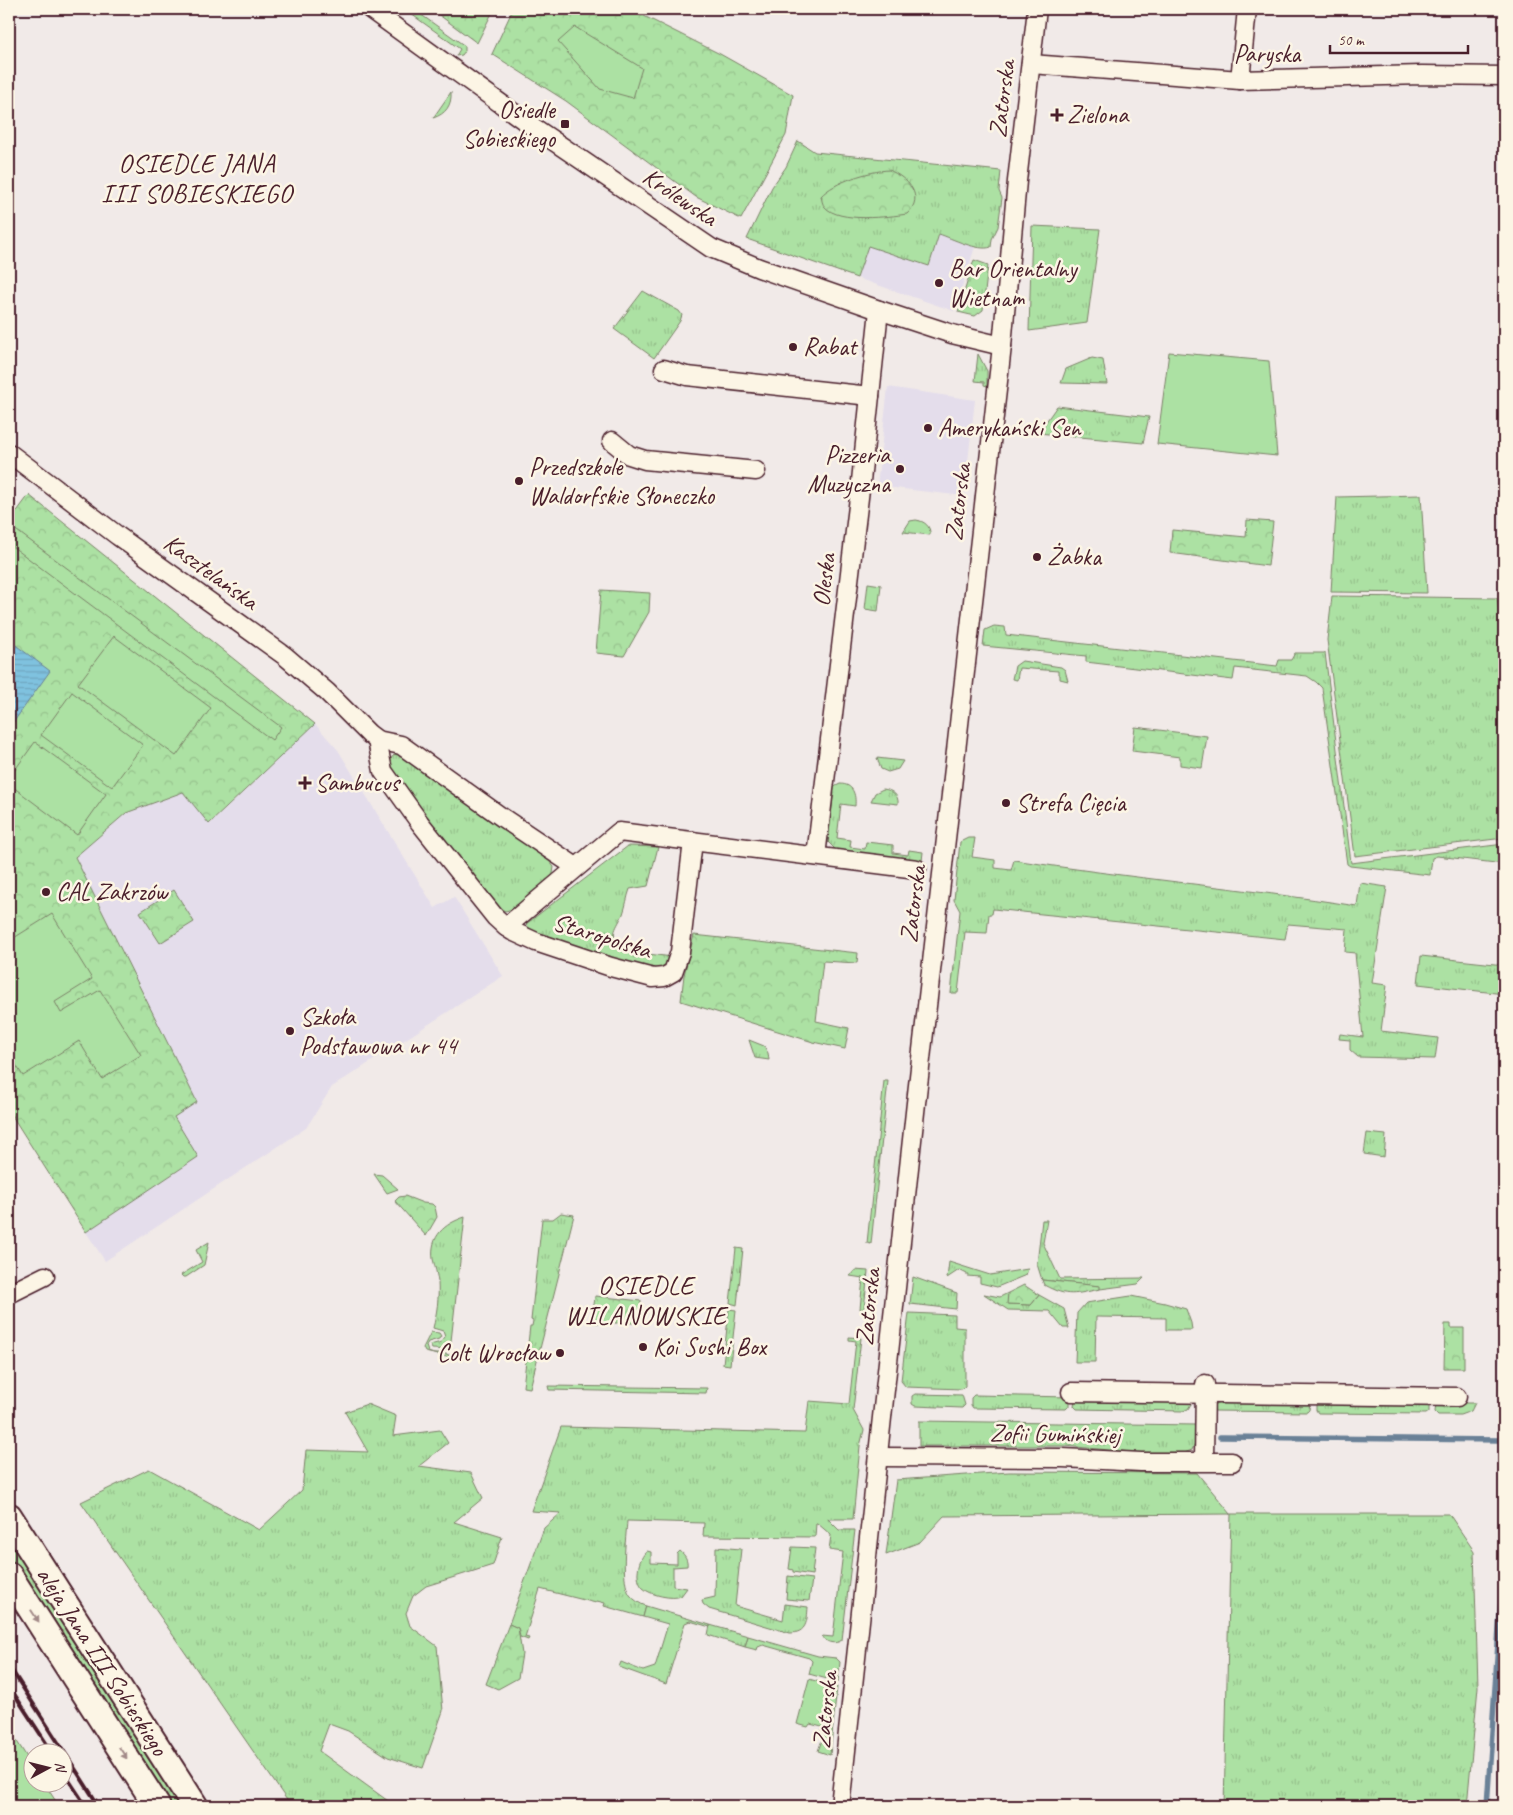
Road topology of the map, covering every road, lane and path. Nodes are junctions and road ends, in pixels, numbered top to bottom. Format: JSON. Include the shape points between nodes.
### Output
{"nodes":[{"id":1,"x":370,"y":9,"type":"edge"},
{"id":2,"x":1037,"y":9,"type":"edge"},
{"id":3,"x":1247,"y":9,"type":"edge"},
{"id":4,"x":1031,"y":64,"type":"junction"},
{"id":5,"x":1504,"y":76,"type":"edge"},
{"id":6,"x":1240,"y":80,"type":"junction"},
{"id":7,"x":879,"y":310,"type":"junction"},
{"id":8,"x":1002,"y":346,"type":"junction"},
{"id":9,"x":664,"y":369,"type":"dead end"},
{"id":10,"x":870,"y":396,"type":"junction"},
{"id":11,"x":612,"y":441,"type":"dead end"},
{"id":12,"x":9,"y":453,"type":"edge"},
{"id":13,"x":756,"y":471,"type":"dead end"},
{"id":14,"x":377,"y":740,"type":"junction"},
{"id":15,"x":693,"y":841,"type":"junction"},
{"id":16,"x":816,"y":856,"type":"junction"},
{"id":17,"x":576,"y":867,"type":"junction"},
{"id":18,"x":918,"y":869,"type":"dead end"},
{"id":19,"x":506,"y":927,"type":"junction"},
{"id":20,"x":45,"y":1276,"type":"dead end"},
{"id":21,"x":9,"y":1294,"type":"edge"},
{"id":22,"x":1205,"y":1389,"type":"junction"},
{"id":23,"x":1071,"y":1392,"type":"dead end"},
{"id":24,"x":1457,"y":1398,"type":"dead end"},
{"id":25,"x":878,"y":1457,"type":"junction"},
{"id":26,"x":1204,"y":1461,"type":"junction"},
{"id":27,"x":1232,"y":1462,"type":"dead end"},
{"id":28,"x":9,"y":1516,"type":"edge"},
{"id":29,"x":9,"y":1575,"type":"edge"},
{"id":30,"x":158,"y":1806,"type":"edge"},
{"id":31,"x":196,"y":1806,"type":"edge"},
{"id":32,"x":840,"y":1806,"type":"edge"}],
"edges":[{"from":1,"to":7,"type":"street","name":"Królewska","via":[[536,129],[711,248]]},
{"from":2,"to":4,"type":"street","name":"Zatorska"},
{"from":3,"to":6,"type":"street"},
{"from":4,"to":6,"type":"street","name":"Paryska"},
{"from":4,"to":8,"type":"street","name":"Zatorska"},
{"from":5,"to":6,"type":"street","name":"Paryska"},
{"from":7,"to":8,"type":"street","name":"Królewska","via":[[952,334]]},
{"from":7,"to":10,"type":"street","name":"Oleska"},
{"from":8,"to":25,"type":"street","name":"Zatorska"},
{"from":9,"to":10,"type":"street","via":[[687,376]]},
{"from":10,"to":16,"type":"street","name":"Oleska"},
{"from":11,"to":13,"type":"street","via":[[629,455],[645,460]]},
{"from":12,"to":14,"type":"street","name":"Kasztelańska","via":[[285,656]]},
{"from":14,"to":17,"type":"street","name":"Kasztelańska","via":[[401,745]]},
{"from":14,"to":19,"type":"street","via":[[383,771],[427,831]]},
{"from":15,"to":16,"type":"street"},
{"from":15,"to":17,"type":"street","via":[[619,832]]},
{"from":15,"to":19,"type":"street","name":"Staropolska","via":[[677,964],[674,972],[664,977],[653,978],[611,967],[536,942]]},
{"from":16,"to":18,"type":"street"},
{"from":17,"to":19,"type":"street"},
{"from":20,"to":21,"type":"street"},
{"from":22,"to":23,"type":"street"},
{"from":22,"to":24,"type":"street"},
{"from":22,"to":26,"type":"street"},
{"from":25,"to":26,"type":"street","name":"Zofii Gumińskiej"},
{"from":25,"to":32,"type":"street","name":"Zatorska"},
{"from":26,"to":27,"type":"street","name":"Zofii Gumińskiej"},
{"from":28,"to":31,"type":"main road","name":"aleja Jana III Sobieskiego"},
{"from":29,"to":30,"type":"main road","name":"aleja Jana III Sobieskiego","one_way":true}]}
